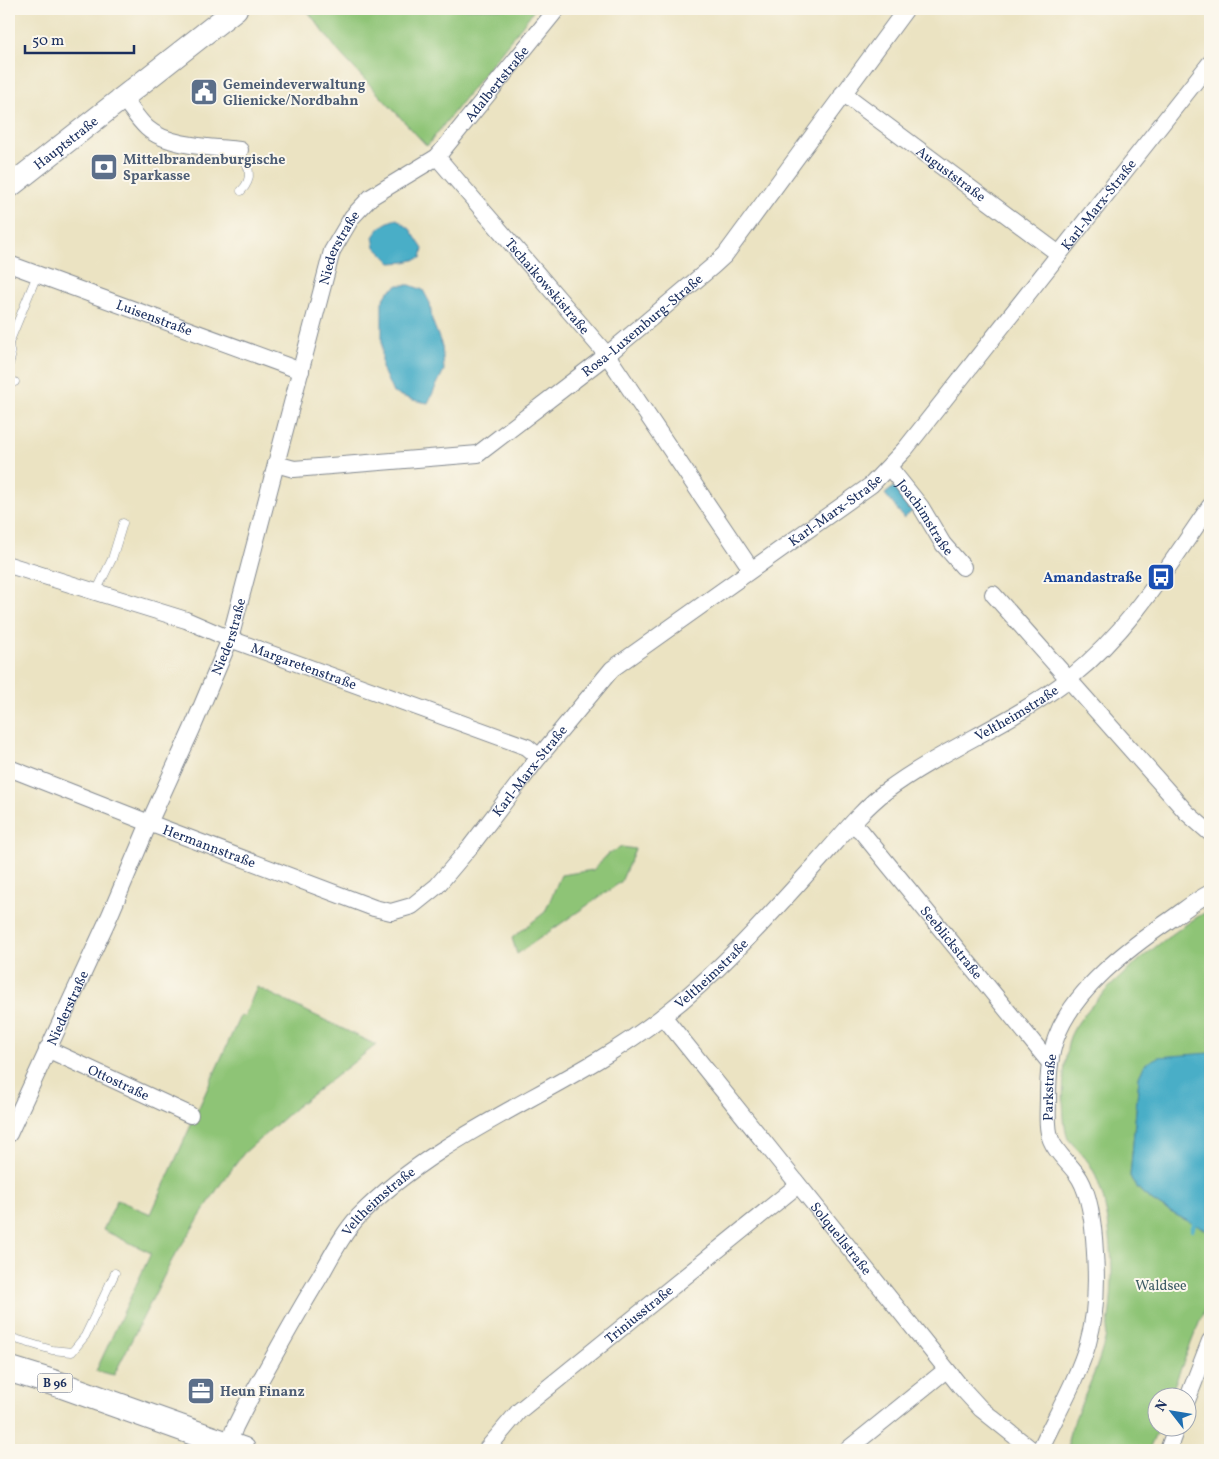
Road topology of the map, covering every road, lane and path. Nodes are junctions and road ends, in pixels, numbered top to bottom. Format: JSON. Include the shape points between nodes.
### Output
{"nodes":[{"id":1,"x":236,"y":9,"type":"edge"},
{"id":2,"x":557,"y":9,"type":"edge"},
{"id":3,"x":906,"y":9,"type":"edge"},
{"id":4,"x":1210,"y":63,"type":"edge"},
{"id":5,"x":843,"y":93,"type":"junction"},
{"id":6,"x":123,"y":98,"type":"junction"},
{"id":7,"x":240,"y":150,"type":"joint"},
{"id":8,"x":437,"y":157,"type":"junction"},
{"id":9,"x":9,"y":187,"type":"edge"},
{"id":10,"x":241,"y":191,"type":"dead end"},
{"id":11,"x":1059,"y":254,"type":"junction"},
{"id":12,"x":9,"y":264,"type":"edge"},
{"id":13,"x":37,"y":275,"type":"junction"},
{"id":14,"x":9,"y":344,"type":"edge"},
{"id":15,"x":606,"y":355,"type":"junction"},
{"id":16,"x":9,"y":364,"type":"edge"},
{"id":17,"x":301,"y":371,"type":"junction"},
{"id":18,"x":276,"y":464,"type":"junction"},
{"id":19,"x":889,"y":467,"type":"junction"},
{"id":20,"x":1210,"y":506,"type":"edge"},
{"id":21,"x":123,"y":522,"type":"dead end"},
{"id":22,"x":9,"y":565,"type":"edge"},
{"id":23,"x":963,"y":567,"type":"dead end"},
{"id":24,"x":751,"y":569,"type":"junction"},
{"id":25,"x":96,"y":592,"type":"junction"},
{"id":26,"x":993,"y":594,"type":"dead end"},
{"id":27,"x":230,"y":639,"type":"junction"},
{"id":28,"x":1069,"y":679,"type":"junction"},
{"id":29,"x":540,"y":757,"type":"junction"},
{"id":30,"x":9,"y":768,"type":"edge"},
{"id":31,"x":149,"y":823,"type":"junction"},
{"id":32,"x":852,"y":824,"type":"junction"},
{"id":33,"x":1210,"y":834,"type":"edge"},
{"id":34,"x":1210,"y":892,"type":"edge"},
{"id":35,"x":412,"y":906,"type":"joint"},
{"id":36,"x":663,"y":1016,"type":"junction"},
{"id":37,"x":47,"y":1049,"type":"junction"},
{"id":38,"x":1050,"y":1063,"type":"junction"},
{"id":39,"x":190,"y":1115,"type":"dead end"},
{"id":40,"x":9,"y":1134,"type":"edge"},
{"id":41,"x":798,"y":1186,"type":"junction"},
{"id":42,"x":115,"y":1273,"type":"dead end"},
{"id":43,"x":9,"y":1337,"type":"edge"},
{"id":44,"x":1210,"y":1341,"type":"edge"},
{"id":45,"x":9,"y":1369,"type":"edge"},
{"id":46,"x":946,"y":1370,"type":"junction"},
{"id":47,"x":1193,"y":1386,"type":"edge"},
{"id":48,"x":1173,"y":1436,"type":"edge"},
{"id":49,"x":232,"y":1448,"type":"edge"},
{"id":50,"x":486,"y":1450,"type":"edge"},
{"id":51,"x":847,"y":1450,"type":"edge"},
{"id":52,"x":1032,"y":1450,"type":"edge"},
{"id":53,"x":1040,"y":1450,"type":"edge"},
{"id":54,"x":1168,"y":1450,"type":"edge"}],
"edges":[{"from":1,"to":6,"type":"street","name":"Hauptstraße"},
{"from":2,"to":8,"type":"street","name":"Adalbertstraße"},
{"from":3,"to":5,"type":"street","name":"Rosa-Luxemburg-Straße"},
{"from":4,"to":11,"type":"street","name":"Karl-Marx-Straße"},
{"from":5,"to":11,"type":"street","name":"Auguststraße"},
{"from":5,"to":15,"type":"street","name":"Rosa-Luxemburg-Straße","via":[[725,255]]},
{"from":6,"to":7,"type":"street","via":[[146,128],[158,136],[184,143]]},
{"from":6,"to":9,"type":"street","name":"Hauptstraße"},
{"from":7,"to":10,"type":"lane","via":[[250,171],[250,179]]},
{"from":8,"to":15,"type":"street","name":"Tschaikowskistraße"},
{"from":8,"to":17,"type":"street","name":"Niederstraße","via":[[371,197],[341,233],[332,251]]},
{"from":11,"to":19,"type":"street","name":"Karl-Marx-Straße"},
{"from":12,"to":13,"type":"street","name":"Luisenstraße"},
{"from":13,"to":14,"type":"lane"},
{"from":13,"to":17,"type":"street","name":"Luisenstraße"},
{"from":14,"to":16,"type":"lane"},
{"from":15,"to":18,"type":"street","name":"Rosa-Luxemburg-Straße","via":[[478,454],[294,468]]},
{"from":15,"to":24,"type":"street","name":"Tschaikowskistraße"},
{"from":17,"to":18,"type":"street","name":"Niederstraße"},
{"from":18,"to":27,"type":"street","name":"Niederstraße"},
{"from":19,"to":23,"type":"street","name":"Joachimstraße"},
{"from":19,"to":24,"type":"street","name":"Karl-Marx-Straße","via":[[871,485]]},
{"from":20,"to":28,"type":"street","name":"Veltheimstraße","via":[[1136,612],[1106,647]]},
{"from":21,"to":25,"type":"lane","via":[[112,559]]},
{"from":22,"to":25,"type":"street","name":"Margaretenstraße"},
{"from":24,"to":29,"type":"street","name":"Karl-Marx-Straße","via":[[612,668]]},
{"from":25,"to":27,"type":"street","name":"Margaretenstraße","via":[[186,620]]},
{"from":26,"to":28,"type":"street"},
{"from":27,"to":29,"type":"street","name":"Margaretenstraße","via":[[527,747]]},
{"from":27,"to":31,"type":"street","name":"Niederstraße"},
{"from":28,"to":32,"type":"street","name":"Veltheimstraße","via":[[1034,703],[926,764],[883,793]]},
{"from":28,"to":33,"type":"street","via":[[1187,813]]},
{"from":29,"to":35,"type":"street","name":"Karl-Marx-Straße","via":[[437,886]]},
{"from":30,"to":31,"type":"street","name":"Hermannstraße"},
{"from":31,"to":35,"type":"street","name":"Hermannstraße","via":[[374,908],[391,912]]},
{"from":31,"to":37,"type":"street","name":"Niederstraße"},
{"from":32,"to":36,"type":"street","name":"Veltheimstraße","via":[[756,930]]},
{"from":32,"to":38,"type":"street","name":"Seeblickstraße"},
{"from":34,"to":38,"type":"street","name":"Parkstraße","via":[[1137,943],[1085,991],[1062,1024]]},
{"from":36,"to":41,"type":"street","name":"Solquellstraße"},
{"from":36,"to":49,"type":"street","name":"Veltheimstraße","via":[[581,1071],[461,1138],[399,1180],[357,1218],[314,1286],[246,1407]]},
{"from":37,"to":39,"type":"street","name":"Ottostraße"},
{"from":37,"to":40,"type":"street","name":"Niederstraße"},
{"from":38,"to":53,"type":"street","name":"Parkstraße","via":[[1048,1117],[1051,1139],[1080,1180],[1086,1196],[1096,1279],[1088,1343]]},
{"from":41,"to":46,"type":"street","name":"Solquellstraße"},
{"from":41,"to":50,"type":"street","name":"Triniusstraße","via":[[519,1411]]},
{"from":42,"to":43,"type":"lane","via":[[85,1336],[72,1352],[52,1350]]},
{"from":44,"to":47,"type":"street"},
{"from":45,"to":49,"type":"main road","number":"B 96"},
{"from":46,"to":51,"type":"street"},
{"from":46,"to":52,"type":"street","name":"Solquellstraße","via":[[981,1409]]},
{"from":48,"to":54,"type":"street"}]}
